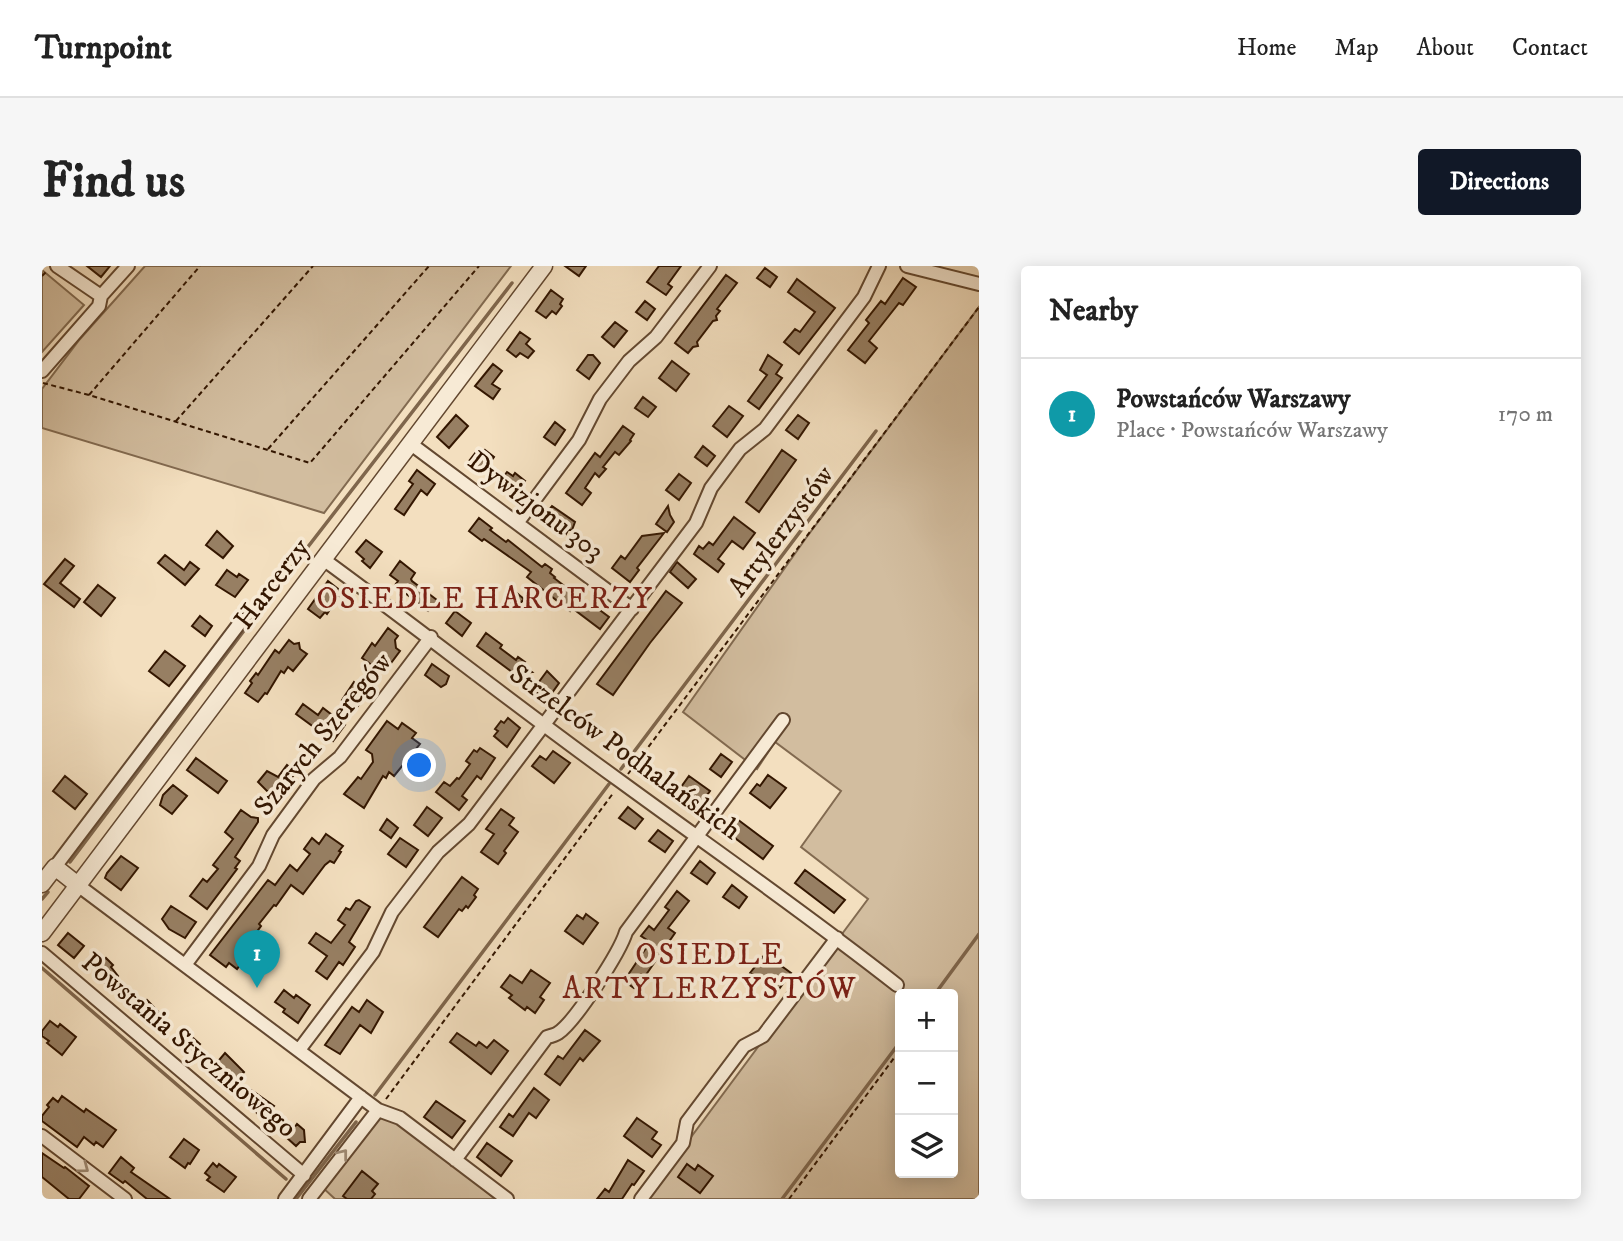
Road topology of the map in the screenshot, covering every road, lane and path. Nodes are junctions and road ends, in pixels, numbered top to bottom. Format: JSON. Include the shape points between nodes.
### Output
{"nodes":[{"id":1,"x":57,"y":266,"type":"edge"},
{"id":2,"x":128,"y":266,"type":"edge"},
{"id":3,"x":200,"y":266,"type":"edge"},
{"id":4,"x":313,"y":266,"type":"edge"},
{"id":5,"x":429,"y":266,"type":"edge"},
{"id":6,"x":479,"y":266,"type":"edge"},
{"id":7,"x":544,"y":266,"type":"edge"},
{"id":8,"x":710,"y":266,"type":"edge"},
{"id":9,"x":879,"y":266,"type":"edge"},
{"id":10,"x":907,"y":266,"type":"edge"},
{"id":11,"x":979,"y":284,"type":"edge"},
{"id":12,"x":101,"y":296,"type":"junction"},
{"id":13,"x":979,"y":307,"type":"edge"},
{"id":14,"x":42,"y":371,"type":"edge"},
{"id":15,"x":42,"y":383,"type":"edge"},
{"id":16,"x":89,"y":395,"type":"junction"},
{"id":17,"x":176,"y":422,"type":"junction"},
{"id":18,"x":411,"y":444,"type":"junction"},
{"id":19,"x":267,"y":450,"type":"junction"},
{"id":20,"x":518,"y":522,"type":"junction"},
{"id":21,"x":323,"y":559,"type":"junction"},
{"id":22,"x":632,"y":609,"type":"junction"},
{"id":23,"x":242,"y":620,"type":"dead end"},
{"id":24,"x":431,"y":637,"type":"junction"},
{"id":25,"x":783,"y":720,"type":"dead end"},
{"id":26,"x":544,"y":724,"type":"junction"},
{"id":27,"x":622,"y":782,"type":"junction"},
{"id":28,"x":696,"y":835,"type":"junction"},
{"id":29,"x":54,"y":867,"type":"junction"},
{"id":30,"x":42,"y":884,"type":"edge"},
{"id":31,"x":79,"y":886,"type":"junction"},
{"id":32,"x":42,"y":933,"type":"edge"},
{"id":33,"x":836,"y":938,"type":"junction"},
{"id":34,"x":42,"y":953,"type":"edge"},
{"id":35,"x":185,"y":965,"type":"junction"},
{"id":36,"x":897,"y":985,"type":"dead end"},
{"id":37,"x":299,"y":1050,"type":"junction"},
{"id":38,"x":899,"y":1052,"type":"edge"},
{"id":39,"x":361,"y":1097,"type":"junction"},
{"id":40,"x":378,"y":1110,"type":"junction"},
{"id":41,"x":42,"y":1136,"type":"edge"},
{"id":42,"x":455,"y":1160,"type":"junction"},
{"id":43,"x":304,"y":1175,"type":"junction"},
{"id":44,"x":125,"y":1199,"type":"edge"},
{"id":45,"x":285,"y":1199,"type":"edge"},
{"id":46,"x":309,"y":1199,"type":"edge"},
{"id":47,"x":507,"y":1199,"type":"edge"},
{"id":48,"x":641,"y":1199,"type":"edge"},
{"id":49,"x":789,"y":1199,"type":"edge"}],
"edges":[{"from":1,"to":12,"type":"street"},
{"from":2,"to":12,"type":"street"},
{"from":3,"to":16,"type":"path"},
{"from":4,"to":17,"type":"path"},
{"from":5,"to":19,"type":"path"},
{"from":6,"to":19,"type":"path","via":[[310,463]]},
{"from":7,"to":18,"type":"street","name":"Harcerzy"},
{"from":8,"to":20,"type":"street","via":[[656,337],[629,361],[600,399],[579,440]]},
{"from":9,"to":22,"type":"street","via":[[864,298],[765,429],[740,449],[711,488],[696,523]]},
{"from":10,"to":11,"type":"street"},
{"from":12,"to":14,"type":"street","via":[[99,306]]},
{"from":13,"to":27,"type":"path","name":"Artylerzystów"},
{"from":15,"to":16,"type":"path"},
{"from":16,"to":17,"type":"path"},
{"from":17,"to":19,"type":"path"},
{"from":18,"to":20,"type":"street","name":"Dywizjonu 303"},
{"from":18,"to":21,"type":"street","name":"Harcerzy"},
{"from":20,"to":22,"type":"street","name":"Dywizjonu 303"},
{"from":21,"to":24,"type":"street","name":"Strzelców Podhalańskich"},
{"from":21,"to":31,"type":"street","name":"Harcerzy"},
{"from":22,"to":26,"type":"street"},
{"from":23,"to":29,"type":"street","name":"Harcerzy"},
{"from":24,"to":26,"type":"street","name":"Strzelców Podhalańskich"},
{"from":24,"to":35,"type":"street","name":"Szarych Szeregów","via":[[340,757],[314,779],[273,835],[259,866]]},
{"from":25,"to":28,"type":"street"},
{"from":26,"to":27,"type":"street","name":"Strzelców Podhalańskich"},
{"from":26,"to":37,"type":"street","via":[[469,824],[438,852],[392,912],[373,952]]},
{"from":27,"to":28,"type":"street","name":"Strzelców Podhalańskich"},
{"from":27,"to":40,"type":"path","name":"Artylerzystów"},
{"from":28,"to":33,"type":"street","name":"Strzelców Podhalańskich"},
{"from":28,"to":42,"type":"street","via":[[626,932],[617,954],[586,999],[559,1032],[547,1037]]},
{"from":29,"to":30,"type":"street","name":"Harcerzy"},
{"from":29,"to":31,"type":"street"},
{"from":31,"to":32,"type":"street","name":"Harcerzy"},
{"from":31,"to":35,"type":"street"},
{"from":33,"to":36,"type":"street","name":"Strzelców Podhalańskich"},
{"from":33,"to":48,"type":"street","via":[[763,1036],[744,1046],[727,1068],[687,1122],[683,1143]]},
{"from":34,"to":43,"type":"street","name":"Powstania Styczniowego"},
{"from":35,"to":37,"type":"street"},
{"from":37,"to":39,"type":"street"},
{"from":38,"to":49,"type":"path"},
{"from":39,"to":40,"type":"street"},
{"from":39,"to":43,"type":"street"},
{"from":40,"to":42,"type":"street","via":[[400,1118]]},
{"from":46,"to":40,"type":"street","one_way":true},
{"from":41,"to":44,"type":"street","one_way":true},
{"from":42,"to":47,"type":"street"},
{"from":43,"to":45,"type":"street"}]}
